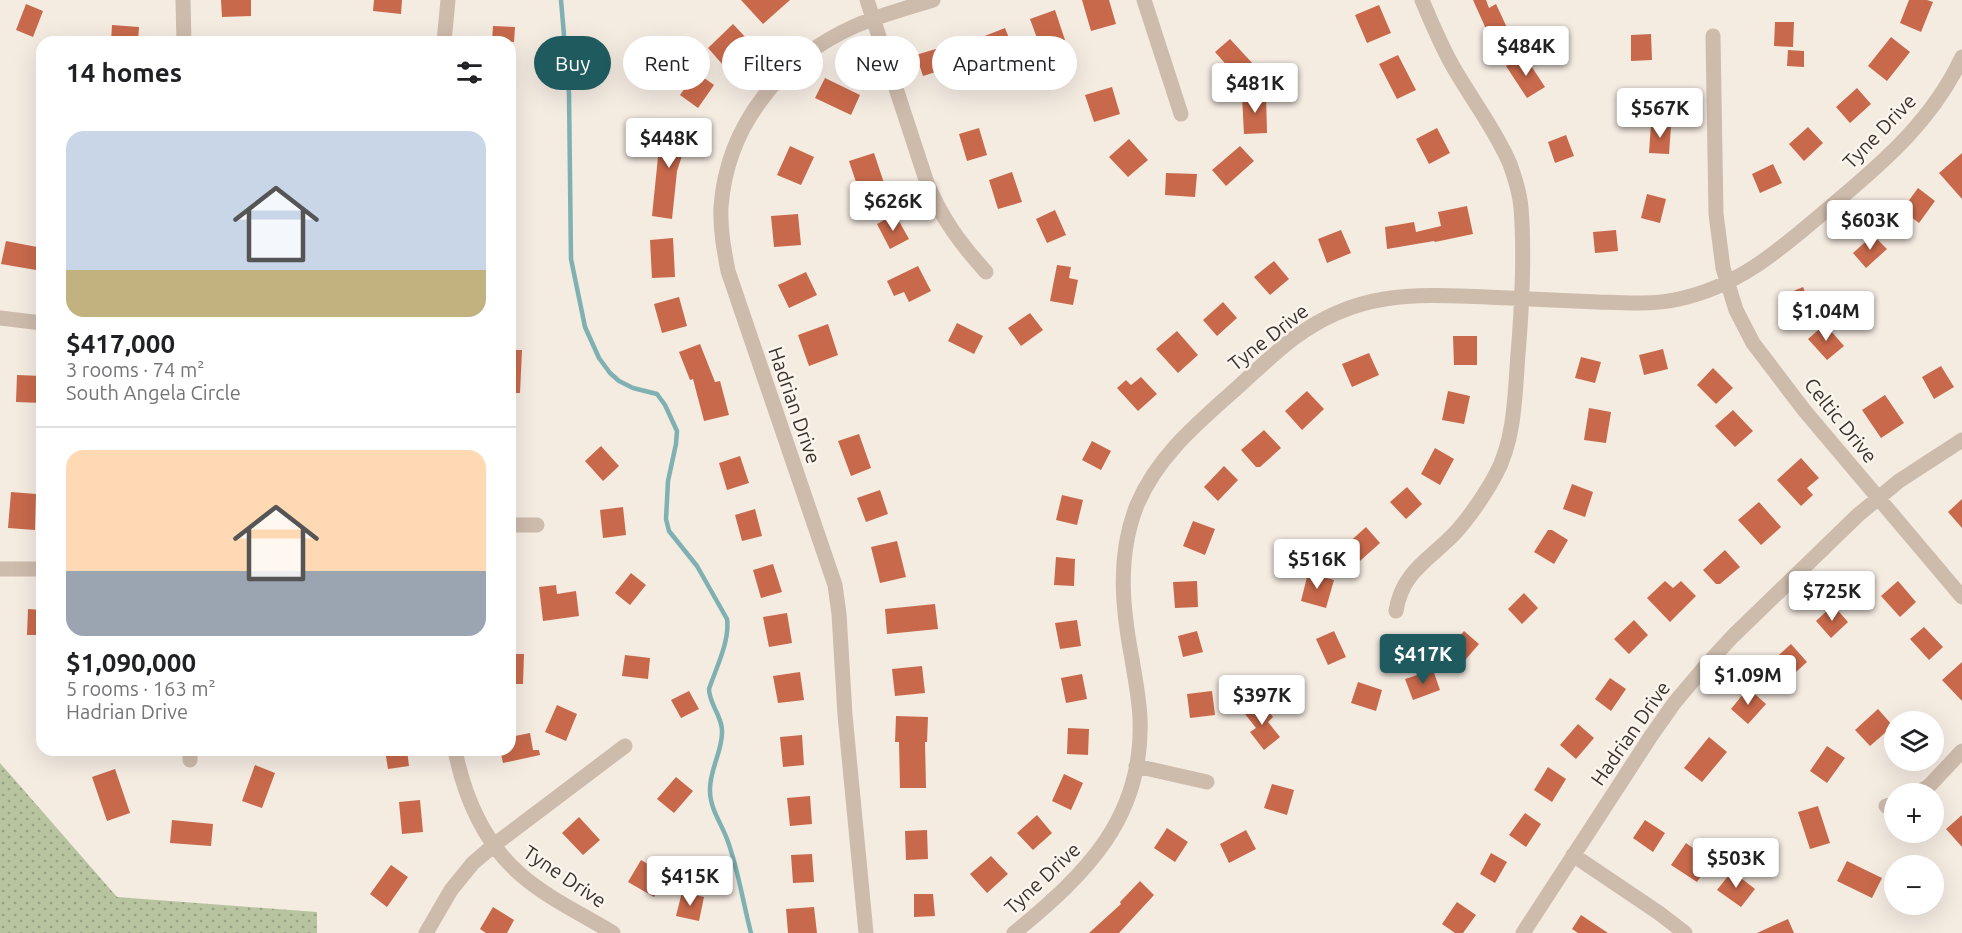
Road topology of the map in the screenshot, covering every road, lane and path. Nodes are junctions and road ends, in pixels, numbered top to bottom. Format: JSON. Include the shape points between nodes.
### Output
{"nodes":[{"id":1,"x":183,"y":0,"type":"edge"},
{"id":2,"x":448,"y":0,"type":"edge"},
{"id":3,"x":867,"y":0,"type":"edge"},
{"id":4,"x":933,"y":0,"type":"edge"},
{"id":5,"x":1144,"y":0,"type":"edge"},
{"id":6,"x":1422,"y":0,"type":"edge"},
{"id":7,"x":873,"y":19,"type":"junction"},
{"id":8,"x":184,"y":36,"type":"edge"},
{"id":9,"x":445,"y":36,"type":"edge"},
{"id":10,"x":1713,"y":36,"type":"dead end"},
{"id":11,"x":1962,"y":57,"type":"edge"},
{"id":12,"x":1181,"y":114,"type":"dead end"},
{"id":13,"x":986,"y":272,"type":"dead end"},
{"id":14,"x":1727,"y":283,"type":"junction"},
{"id":15,"x":1522,"y":299,"type":"junction"},
{"id":16,"x":0,"y":318,"type":"edge"},
{"id":17,"x":36,"y":322,"type":"edge"},
{"id":18,"x":1962,"y":440,"type":"edge"},
{"id":19,"x":1878,"y":497,"type":"junction"},
{"id":20,"x":516,"y":525,"type":"edge"},
{"id":21,"x":537,"y":525,"type":"dead end"},
{"id":22,"x":0,"y":569,"type":"edge"},
{"id":23,"x":36,"y":569,"type":"edge"},
{"id":24,"x":1962,"y":597,"type":"edge"},
{"id":25,"x":1396,"y":611,"type":"dead end"},
{"id":26,"x":625,"y":746,"type":"dead end"},
{"id":27,"x":1962,"y":751,"type":"edge"},
{"id":28,"x":457,"y":756,"type":"edge"},
{"id":29,"x":1136,"y":766,"type":"junction"},
{"id":30,"x":1207,"y":782,"type":"dead end"},
{"id":31,"x":1932,"y":783,"type":"edge"},
{"id":32,"x":494,"y":845,"type":"junction"},
{"id":33,"x":1574,"y":855,"type":"junction"},
{"id":34,"x":426,"y":933,"type":"edge"},
{"id":35,"x":613,"y":933,"type":"edge"},
{"id":36,"x":866,"y":933,"type":"edge"},
{"id":37,"x":1014,"y":933,"type":"edge"},
{"id":38,"x":1523,"y":933,"type":"edge"},
{"id":39,"x":1685,"y":933,"type":"edge"}],
"edges":[{"from":1,"to":8,"type":"street"},
{"from":2,"to":9,"type":"street"},
{"from":3,"to":7,"type":"street"},
{"from":4,"to":7,"type":"street","name":"Hadrian Drive"},
{"from":5,"to":12,"type":"street"},
{"from":6,"to":15,"type":"street","via":[[1449,59],[1500,144],[1515,178],[1521,207]]},
{"from":7,"to":13,"type":"street","via":[[935,203],[954,234]]},
{"from":7,"to":36,"type":"street","name":"Hadrian Drive","via":[[837,35],[799,59],[760,102],[735,144],[721,208],[728,271],[835,585]]},
{"from":10,"to":14,"type":"street","name":"Celtic Drive","via":[[1716,214]]},
{"from":11,"to":14,"type":"street","name":"Tyne Drive","via":[[1920,124],[1881,164],[1773,255]]},
{"from":14,"to":15,"type":"street","name":"Tyne Drive","via":[[1679,300],[1657,303]]},
{"from":14,"to":19,"type":"street","name":"Celtic Drive","via":[[1753,343]]},
{"from":15,"to":25,"type":"street","via":[[1514,401],[1503,459],[1455,532],[1404,584]]},
{"from":15,"to":29,"type":"street","name":"Tyne Drive","via":[[1408,295],[1357,304],[1336,313],[1285,346],[1162,459],[1138,503],[1124,556],[1124,616],[1140,721]]},
{"from":16,"to":17,"type":"street"},
{"from":18,"to":19,"type":"street","name":"Hadrian Drive"},
{"from":19,"to":24,"type":"street","name":"Celtic Drive"},
{"from":19,"to":33,"type":"street","name":"Hadrian Drive","via":[[1708,663],[1675,702]]},
{"from":20,"to":21,"type":"street"},
{"from":22,"to":23,"type":"street"},
{"from":26,"to":32,"type":"street"},
{"from":27,"to":31,"type":"street"},
{"from":28,"to":32,"type":"street","name":"Tyne Drive","via":[[468,797]]},
{"from":29,"to":30,"type":"street"},
{"from":29,"to":37,"type":"street","name":"Tyne Drive","via":[[1124,807],[1098,854]]},
{"from":32,"to":34,"type":"street","via":[[463,874]]},
{"from":32,"to":35,"type":"street","name":"Tyne Drive","via":[[528,880]]},
{"from":33,"to":38,"type":"street","name":"Hadrian Drive"},
{"from":33,"to":39,"type":"street"}]}
